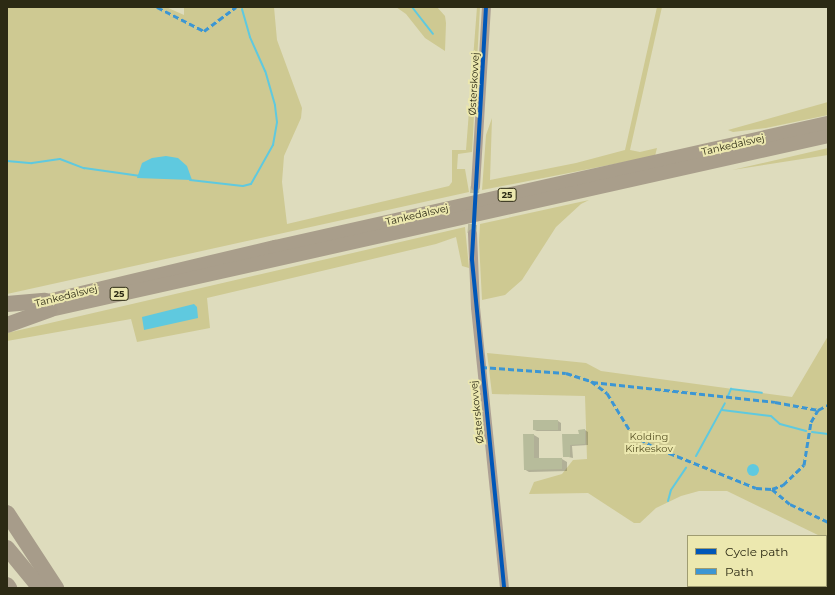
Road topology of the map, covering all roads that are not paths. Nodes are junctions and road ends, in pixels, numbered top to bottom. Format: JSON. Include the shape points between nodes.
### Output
{"nodes":[{"id":1,"x":486,"y":7,"type":"edge"},
{"id":2,"x":828,"y":123,"type":"edge"},
{"id":3,"x":828,"y":136,"type":"edge"},
{"id":4,"x":475,"y":186,"type":"tunnel mouth"},
{"id":5,"x":472,"y":234,"type":"tunnel mouth"},
{"id":6,"x":7,"y":304,"type":"edge"},
{"id":7,"x":47,"y":306,"type":"junction"},
{"id":8,"x":7,"y":311,"type":"edge"},
{"id":9,"x":7,"y":320,"type":"edge"},
{"id":10,"x":7,"y":325,"type":"edge"},
{"id":11,"x":7,"y":513,"type":"edge"},
{"id":12,"x":7,"y":548,"type":"edge"},
{"id":13,"x":7,"y":585,"type":"edge"},
{"id":14,"x":9,"y":588,"type":"edge"},
{"id":15,"x":40,"y":588,"type":"edge"},
{"id":16,"x":56,"y":588,"type":"edge"},
{"id":17,"x":504,"y":588,"type":"edge"}],
"edges":[{"from":1,"to":4,"type":"street","name":"Østerskovvej"},
{"from":2,"to":7,"type":"highway","name":"Tankedalsvej","number":"25","via":[[313,238]]},
{"from":3,"to":7,"type":"highway","name":"Tankedalsvej","number":"25"},
{"from":5,"to":17,"type":"street","name":"Østerskovvej","via":[[475,306]]},
{"from":6,"to":7,"type":"highway"},
{"from":7,"to":8,"type":"highway","name":"Tankedalsvej","number":"25"},
{"from":7,"to":9,"type":"highway","name":"Tankedalsvej","number":"25"},
{"from":7,"to":10,"type":"highway"},
{"from":11,"to":16,"type":"highway"},
{"from":12,"to":15,"type":"highway"},
{"from":13,"to":14,"type":"highway"}]}
